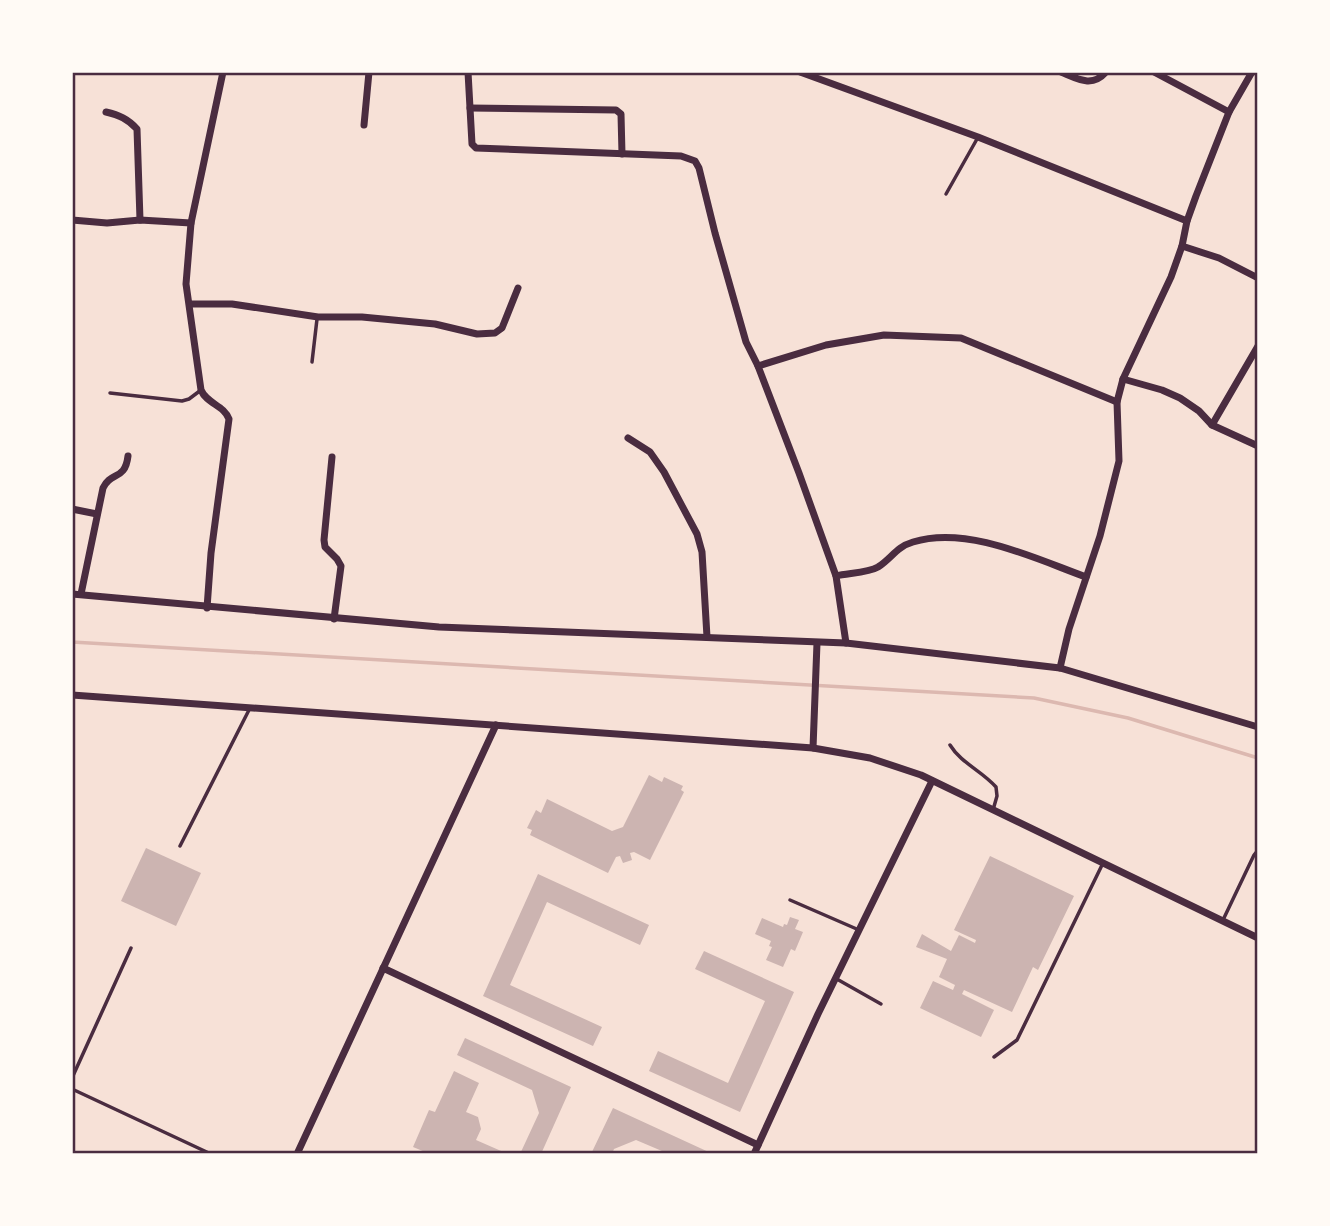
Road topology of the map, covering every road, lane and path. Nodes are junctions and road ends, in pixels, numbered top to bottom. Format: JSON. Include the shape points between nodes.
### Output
{"nodes":[{"id":1,"x":223,"y":72,"type":"edge"},
{"id":2,"x":369,"y":72,"type":"edge"},
{"id":3,"x":468,"y":72,"type":"edge"},
{"id":4,"x":800,"y":72,"type":"edge"},
{"id":5,"x":1061,"y":72,"type":"edge"},
{"id":6,"x":1106,"y":72,"type":"edge"},
{"id":7,"x":1154,"y":72,"type":"edge"},
{"id":8,"x":1252,"y":72,"type":"edge"},
{"id":9,"x":470,"y":108,"type":"junction"},
{"id":10,"x":106,"y":112,"type":"dead end"},
{"id":11,"x":1229,"y":112,"type":"junction"},
{"id":12,"x":364,"y":125,"type":"dead end"},
{"id":13,"x":978,"y":137,"type":"junction"},
{"id":14,"x":622,"y":154,"type":"junction"},
{"id":15,"x":946,"y":194,"type":"dead end"},
{"id":16,"x":72,"y":220,"type":"edge"},
{"id":17,"x":140,"y":220,"type":"junction"},
{"id":18,"x":1187,"y":221,"type":"junction"},
{"id":19,"x":191,"y":223,"type":"junction"},
{"id":20,"x":1182,"y":247,"type":"junction"},
{"id":21,"x":1258,"y":278,"type":"edge"},
{"id":22,"x":518,"y":288,"type":"dead end"},
{"id":23,"x":190,"y":304,"type":"junction"},
{"id":24,"x":317,"y":317,"type":"junction"},
{"id":25,"x":1258,"y":346,"type":"edge"},
{"id":26,"x":312,"y":362,"type":"dead end"},
{"id":27,"x":758,"y":366,"type":"junction"},
{"id":28,"x":1123,"y":379,"type":"junction"},
{"id":29,"x":201,"y":390,"type":"junction"},
{"id":30,"x":110,"y":393,"type":"dead end"},
{"id":31,"x":1118,"y":402,"type":"junction"},
{"id":32,"x":1212,"y":425,"type":"junction"},
{"id":33,"x":628,"y":438,"type":"dead end"},
{"id":34,"x":1258,"y":446,"type":"edge"},
{"id":35,"x":128,"y":456,"type":"dead end"},
{"id":36,"x":332,"y":457,"type":"dead end"},
{"id":37,"x":72,"y":509,"type":"edge"},
{"id":38,"x":97,"y":514,"type":"junction"},
{"id":39,"x":836,"y":576,"type":"junction"},
{"id":40,"x":1086,"y":577,"type":"junction"},
{"id":41,"x":72,"y":594,"type":"edge"},
{"id":42,"x":81,"y":594,"type":"junction"},
{"id":43,"x":207,"y":608,"type":"junction"},
{"id":44,"x":334,"y":619,"type":"junction"},
{"id":45,"x":707,"y":637,"type":"junction"},
{"id":46,"x":817,"y":643,"type":"junction"},
{"id":47,"x":846,"y":643,"type":"junction"},
{"id":48,"x":1060,"y":668,"type":"junction"},
{"id":49,"x":72,"y":695,"type":"edge"},
{"id":50,"x":250,"y":708,"type":"junction"},
{"id":51,"x":496,"y":725,"type":"junction"},
{"id":52,"x":1258,"y":727,"type":"edge"},
{"id":53,"x":950,"y":745,"type":"dead end"},
{"id":54,"x":813,"y":748,"type":"junction"},
{"id":55,"x":932,"y":781,"type":"junction"},
{"id":56,"x":993,"y":810,"type":"junction"},
{"id":57,"x":180,"y":846,"type":"dead end"},
{"id":58,"x":1258,"y":850,"type":"edge"},
{"id":59,"x":1103,"y":863,"type":"junction"},
{"id":60,"x":790,"y":900,"type":"dead end"},
{"id":61,"x":1223,"y":921,"type":"junction"},
{"id":62,"x":859,"y":930,"type":"junction"},
{"id":63,"x":1258,"y":938,"type":"edge"},
{"id":64,"x":131,"y":948,"type":"dead end"},
{"id":65,"x":383,"y":968,"type":"junction"},
{"id":66,"x":835,"y":978,"type":"junction"},
{"id":67,"x":881,"y":1004,"type":"dead end"},
{"id":68,"x":995,"y":1057,"type":"dead end"},
{"id":69,"x":72,"y":1078,"type":"edge"},
{"id":70,"x":72,"y":1089,"type":"edge"},
{"id":71,"x":758,"y":1145,"type":"junction"},
{"id":72,"x":211,"y":1154,"type":"edge"},
{"id":73,"x":297,"y":1154,"type":"edge"},
{"id":74,"x":754,"y":1154,"type":"edge"}],
"edges":[{"from":1,"to":19,"type":"street"},
{"from":2,"to":12,"type":"street"},
{"from":3,"to":9,"type":"street"},
{"from":4,"to":13,"type":"street"},
{"from":5,"to":6,"type":"street","via":[[1083,82],[1099,79]]},
{"from":7,"to":11,"type":"street"},
{"from":8,"to":11,"type":"street"},
{"from":9,"to":14,"type":"street","via":[[476,148]]},
{"from":9,"to":14,"type":"street","via":[[616,110],[621,114]]},
{"from":10,"to":17,"type":"street","via":[[137,129]]},
{"from":11,"to":18,"type":"street"},
{"from":13,"to":15,"type":"lane"},
{"from":13,"to":18,"type":"street"},
{"from":14,"to":27,"type":"street","via":[[681,156],[695,161],[746,342]]},
{"from":16,"to":17,"type":"street"},
{"from":17,"to":19,"type":"street"},
{"from":18,"to":20,"type":"street"},
{"from":19,"to":23,"type":"street","via":[[186,285]]},
{"from":20,"to":21,"type":"street","via":[[1220,258]]},
{"from":20,"to":28,"type":"street"},
{"from":22,"to":24,"type":"street","via":[[506,321],[495,333],[362,317]]},
{"from":23,"to":24,"type":"street","via":[[232,304]]},
{"from":23,"to":29,"type":"street"},
{"from":24,"to":26,"type":"lane"},
{"from":25,"to":32,"type":"street"},
{"from":27,"to":31,"type":"street","via":[[826,345],[884,335],[961,338]]},
{"from":27,"to":39,"type":"street"},
{"from":28,"to":31,"type":"street"},
{"from":28,"to":32,"type":"street","via":[[1180,398]]},
{"from":29,"to":30,"type":"lane","via":[[181,401]]},
{"from":29,"to":43,"type":"street","via":[[229,419]]},
{"from":31,"to":40,"type":"street","via":[[1119,461]]},
{"from":32,"to":34,"type":"street"},
{"from":33,"to":45,"type":"street","via":[[650,452],[696,534],[702,552]]},
{"from":35,"to":38,"type":"street","via":[[126,470],[105,484]]},
{"from":36,"to":44,"type":"street","via":[[324,547],[341,566]]},
{"from":37,"to":38,"type":"street"},
{"from":38,"to":42,"type":"street"},
{"from":39,"to":40,"type":"street","via":[[878,567],[897,549],[937,537],[978,540]]},
{"from":39,"to":47,"type":"street"},
{"from":40,"to":48,"type":"street"},
{"from":41,"to":42,"type":"street"},
{"from":42,"to":43,"type":"street"},
{"from":43,"to":44,"type":"street"},
{"from":44,"to":45,"type":"street","via":[[439,628]]},
{"from":45,"to":46,"type":"street"},
{"from":46,"to":47,"type":"street"},
{"from":46,"to":54,"type":"street"},
{"from":47,"to":48,"type":"street"},
{"from":48,"to":52,"type":"street"},
{"from":49,"to":50,"type":"street"},
{"from":50,"to":51,"type":"street"},
{"from":50,"to":57,"type":"lane"},
{"from":51,"to":54,"type":"street"},
{"from":51,"to":65,"type":"street"},
{"from":53,"to":56,"type":"lane","via":[[996,787]]},
{"from":54,"to":55,"type":"street","via":[[870,758]]},
{"from":55,"to":56,"type":"street"},
{"from":55,"to":62,"type":"street"},
{"from":56,"to":59,"type":"street"},
{"from":58,"to":61,"type":"lane"},
{"from":59,"to":61,"type":"street"},
{"from":59,"to":68,"type":"lane","via":[[1017,1040]]},
{"from":60,"to":62,"type":"lane"},
{"from":61,"to":63,"type":"street"},
{"from":62,"to":66,"type":"street"},
{"from":64,"to":69,"type":"lane"},
{"from":65,"to":71,"type":"street"},
{"from":65,"to":73,"type":"street"},
{"from":66,"to":67,"type":"lane"},
{"from":66,"to":71,"type":"street"},
{"from":70,"to":72,"type":"lane"},
{"from":71,"to":74,"type":"street"}]}
